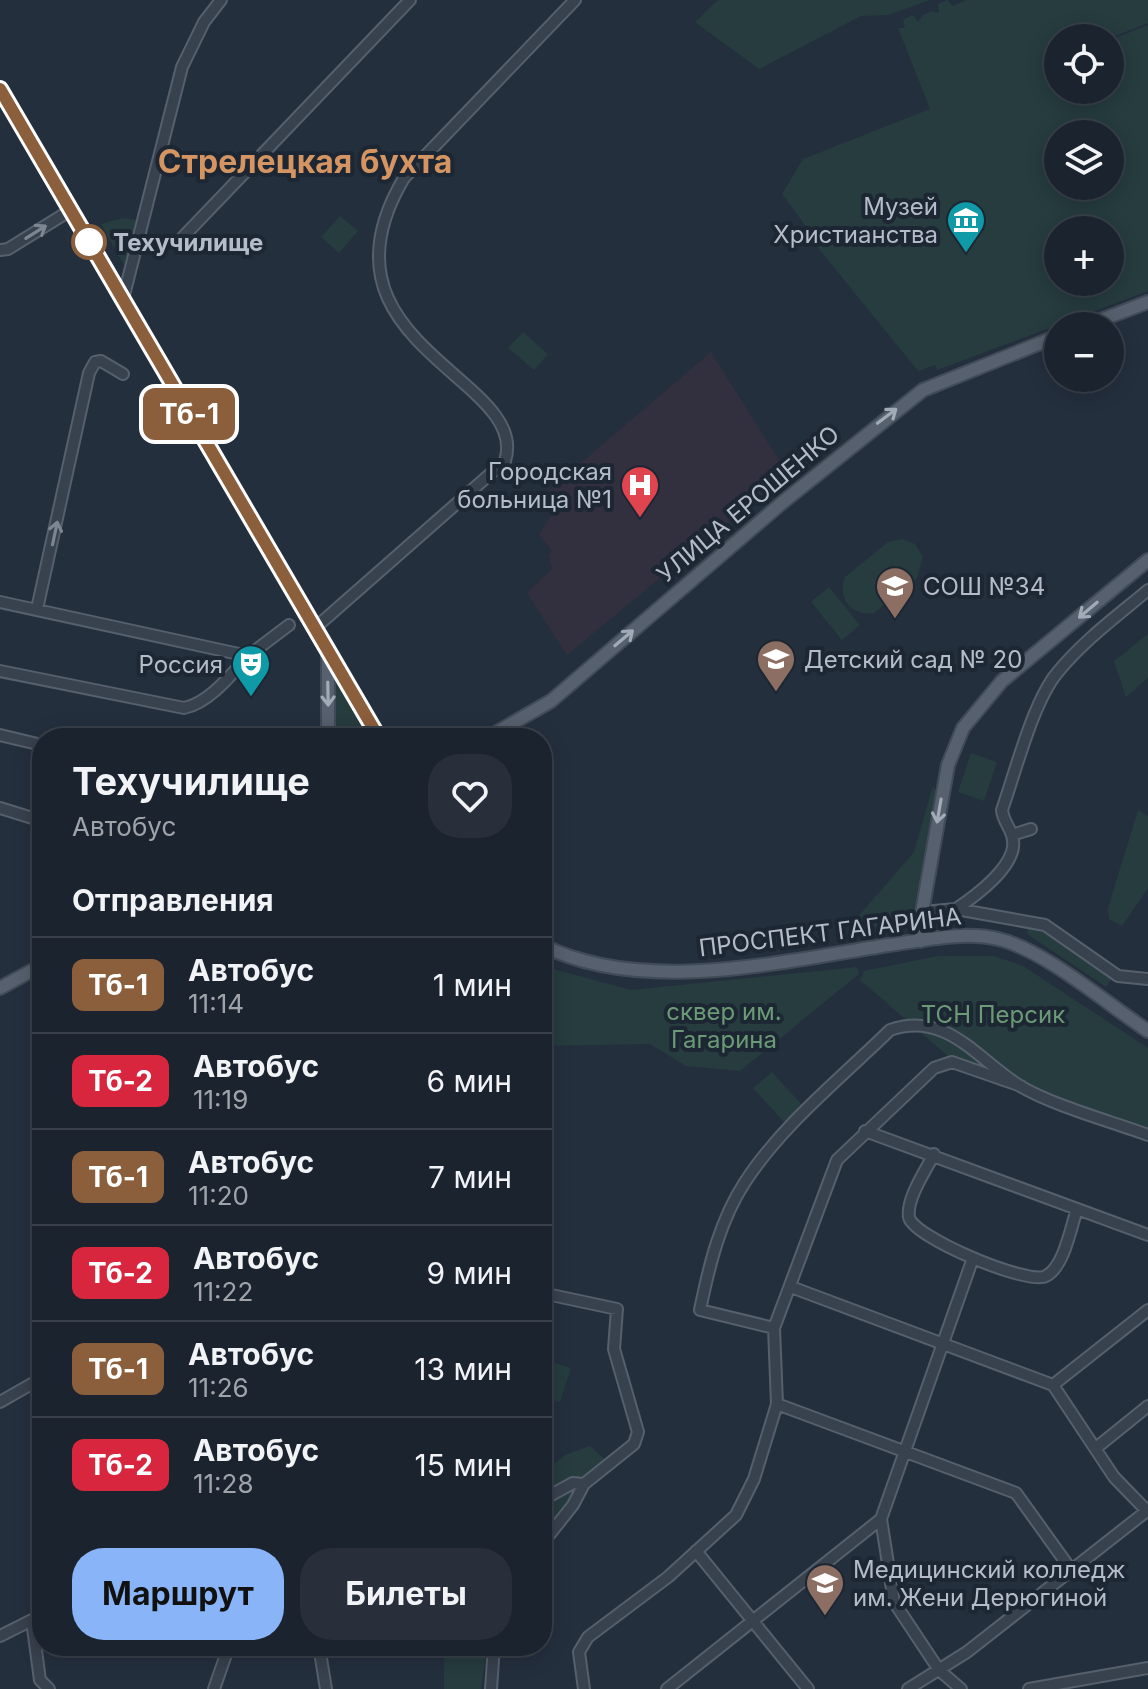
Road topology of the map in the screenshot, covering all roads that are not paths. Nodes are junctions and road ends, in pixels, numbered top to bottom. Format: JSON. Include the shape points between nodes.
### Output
{"nodes":[{"id":1,"x":221,"y":0,"type":"edge"},
{"id":2,"x":410,"y":0,"type":"edge"},
{"id":3,"x":575,"y":0,"type":"edge"},
{"id":4,"x":0,"y":89,"type":"edge"},
{"id":5,"x":71,"y":210,"type":"junction"},
{"id":6,"x":183,"y":237,"type":"dead end"},
{"id":7,"x":0,"y":250,"type":"edge"},
{"id":8,"x":123,"y":299,"type":"junction"},
{"id":9,"x":1148,"y":302,"type":"edge"},
{"id":10,"x":1122,"y":312,"type":"edge"},
{"id":11,"x":1044,"y":342,"type":"edge"},
{"id":12,"x":123,"y":374,"type":"dead end"},
{"id":13,"x":1148,"y":560,"type":"edge"},
{"id":14,"x":1148,"y":590,"type":"edge"},
{"id":15,"x":0,"y":602,"type":"edge"},
{"id":16,"x":37,"y":609,"type":"junction"},
{"id":17,"x":289,"y":625,"type":"dead end"},
{"id":18,"x":315,"y":628,"type":"junction"},
{"id":19,"x":328,"y":650,"type":"junction"},
{"id":20,"x":248,"y":656,"type":"junction"},
{"id":21,"x":0,"y":671,"type":"edge"},
{"id":22,"x":328,"y":728,"type":"edge"},
{"id":23,"x":373,"y":728,"type":"edge"},
{"id":24,"x":503,"y":728,"type":"edge"},
{"id":25,"x":0,"y":735,"type":"edge"},
{"id":26,"x":32,"y":743,"type":"edge"},
{"id":27,"x":0,"y":808,"type":"edge"},
{"id":28,"x":32,"y":818,"type":"edge"},
{"id":29,"x":1031,"y":829,"type":"dead end"},
{"id":30,"x":1012,"y":835,"type":"junction"},
{"id":31,"x":956,"y":909,"type":"junction"},
{"id":32,"x":922,"y":912,"type":"junction"},
{"id":33,"x":921,"y":941,"type":"junction"},
{"id":34,"x":552,"y":948,"type":"edge"},
{"id":35,"x":32,"y":970,"type":"edge"},
{"id":36,"x":1148,"y":979,"type":"edge"},
{"id":37,"x":0,"y":988,"type":"edge"},
{"id":38,"x":1148,"y":1031,"type":"edge"},
{"id":39,"x":1021,"y":1086,"type":"junction"},
{"id":40,"x":865,"y":1131,"type":"junction"},
{"id":41,"x":1148,"y":1135,"type":"edge"},
{"id":42,"x":934,"y":1154,"type":"junction"},
{"id":43,"x":1077,"y":1209,"type":"junction"},
{"id":44,"x":1148,"y":1235,"type":"edge"},
{"id":45,"x":973,"y":1258,"type":"junction"},
{"id":46,"x":791,"y":1287,"type":"junction"},
{"id":47,"x":552,"y":1295,"type":"edge"},
{"id":48,"x":1148,"y":1310,"type":"edge"},
{"id":49,"x":774,"y":1328,"type":"junction"},
{"id":50,"x":944,"y":1346,"type":"junction"},
{"id":51,"x":32,"y":1384,"type":"edge"},
{"id":52,"x":1053,"y":1385,"type":"junction"},
{"id":53,"x":0,"y":1402,"type":"edge"},
{"id":54,"x":777,"y":1404,"type":"junction"},
{"id":55,"x":1148,"y":1406,"type":"edge"},
{"id":56,"x":1096,"y":1448,"type":"junction"},
{"id":57,"x":904,"y":1450,"type":"junction"},
{"id":58,"x":584,"y":1484,"type":"junction"},
{"id":59,"x":552,"y":1495,"type":"edge"},
{"id":60,"x":1148,"y":1511,"type":"edge"},
{"id":61,"x":881,"y":1519,"type":"junction"},
{"id":62,"x":552,"y":1531,"type":"edge"},
{"id":63,"x":696,"y":1551,"type":"junction"},
{"id":64,"x":1072,"y":1571,"type":"junction"},
{"id":65,"x":32,"y":1620,"type":"edge"},
{"id":66,"x":752,"y":1621,"type":"junction"},
{"id":67,"x":0,"y":1636,"type":"edge"},
{"id":68,"x":39,"y":1656,"type":"edge"},
{"id":69,"x":226,"y":1656,"type":"edge"},
{"id":70,"x":321,"y":1656,"type":"edge"},
{"id":71,"x":493,"y":1656,"type":"edge"},
{"id":72,"x":1148,"y":1668,"type":"edge"},
{"id":73,"x":939,"y":1670,"type":"junction"},
{"id":74,"x":49,"y":1689,"type":"edge"},
{"id":75,"x":214,"y":1689,"type":"edge"},
{"id":76,"x":326,"y":1689,"type":"edge"},
{"id":77,"x":491,"y":1689,"type":"edge"},
{"id":78,"x":584,"y":1689,"type":"edge"},
{"id":79,"x":667,"y":1689,"type":"edge"},
{"id":80,"x":808,"y":1689,"type":"edge"},
{"id":81,"x":908,"y":1689,"type":"edge"},
{"id":82,"x":961,"y":1689,"type":"edge"},
{"id":83,"x":1029,"y":1689,"type":"edge"}],
"edges":[{"from":1,"to":8,"type":"street","via":[[182,67]]},
{"from":2,"to":6,"type":"street"},
{"from":3,"to":18,"type":"street","via":[[404,178],[382,243],[379,268],[390,301],[412,337],[499,418],[508,437],[505,461]]},
{"from":4,"to":5,"type":"main road"},
{"from":7,"to":5,"type":"street","one_way":true},
{"from":5,"to":8,"type":"main road"},
{"from":8,"to":18,"type":"main road"},
{"from":9,"to":10,"type":"main road"},
{"from":24,"to":11,"type":"main road","name":"УЛИЦА ЕРОШЕНКО","one_way":true,"via":[[565,689],[852,444],[923,390]]},
{"from":16,"to":12,"type":"street","one_way":true,"via":[[89,373],[101,361]]},
{"from":13,"to":32,"type":"main road","one_way":true,"via":[[1002,681],[963,728],[948,765]]},
{"from":14,"to":30,"type":"street","via":[[1056,674],[1002,810]]},
{"from":15,"to":16,"type":"street"},
{"from":16,"to":20,"type":"street"},
{"from":17,"to":20,"type":"street"},
{"from":18,"to":19,"type":"main road"},
{"from":19,"to":22,"type":"main road","one_way":true},
{"from":19,"to":23,"type":"main road"},
{"from":20,"to":21,"type":"street","via":[[227,680],[184,708]]},
{"from":25,"to":26,"type":"street"},
{"from":27,"to":28,"type":"street"},
{"from":29,"to":30,"type":"street"},
{"from":30,"to":31,"type":"street","via":[[1012,852],[988,887]]},
{"from":31,"to":32,"type":"street"},
{"from":31,"to":36,"type":"street","via":[[1045,925],[1118,976]]},
{"from":32,"to":33,"type":"main road"},
{"from":33,"to":34,"type":"main road","name":"ПРОСПЕКТ ГАГАРИНА","via":[[672,971],[610,967]]},
{"from":33,"to":38,"type":"main road","name":"ПРОСПЕКТ ГАГАРИНА","via":[[980,936],[1029,950]]},
{"from":35,"to":37,"type":"main road"},
{"from":39,"to":40,"type":"street","via":[[952,1062],[934,1068]]},
{"from":39,"to":41,"type":"street"},
{"from":39,"to":49,"type":"street","via":[[948,1031],[906,1025],[890,1030],[796,1121],[744,1182],[713,1251],[700,1310]]},
{"from":40,"to":42,"type":"street"},
{"from":40,"to":46,"type":"street","via":[[837,1160]]},
{"from":42,"to":43,"type":"street"},
{"from":42,"to":45,"type":"street","via":[[909,1208],[910,1222],[920,1233]]},
{"from":43,"to":44,"type":"street"},
{"from":43,"to":45,"type":"street","via":[[1056,1266],[1047,1276],[1033,1279]]},
{"from":45,"to":50,"type":"street"},
{"from":46,"to":49,"type":"street"},
{"from":46,"to":50,"type":"street"},
{"from":47,"to":58,"type":"street","via":[[617,1309],[614,1349],[637,1437]]},
{"from":48,"to":52,"type":"street"},
{"from":49,"to":54,"type":"street"},
{"from":50,"to":52,"type":"street"},
{"from":50,"to":57,"type":"street"},
{"from":51,"to":53,"type":"street"},
{"from":52,"to":56,"type":"street"},
{"from":54,"to":57,"type":"street"},
{"from":54,"to":63,"type":"street","via":[[754,1479],[736,1515]]},
{"from":55,"to":56,"type":"street"},
{"from":56,"to":60,"type":"street","via":[[1114,1477]]},
{"from":57,"to":61,"type":"street"},
{"from":57,"to":64,"type":"street","via":[[1016,1493]]},
{"from":58,"to":59,"type":"street","via":[[573,1483]]},
{"from":58,"to":62,"type":"street"},
{"from":60,"to":64,"type":"street"},
{"from":61,"to":66,"type":"street"},
{"from":61,"to":73,"type":"street","via":[[894,1602]]},
{"from":63,"to":66,"type":"street"},
{"from":63,"to":78,"type":"street","via":[[588,1637],[579,1652]]},
{"from":64,"to":73,"type":"street"},
{"from":65,"to":67,"type":"street"},
{"from":66,"to":79,"type":"street"},
{"from":66,"to":80,"type":"street"},
{"from":68,"to":74,"type":"street","via":[[40,1680]]},
{"from":69,"to":75,"type":"street"},
{"from":70,"to":76,"type":"street"},
{"from":71,"to":77,"type":"street"},
{"from":72,"to":83,"type":"street"},
{"from":73,"to":81,"type":"street"},
{"from":73,"to":82,"type":"street"}]}
